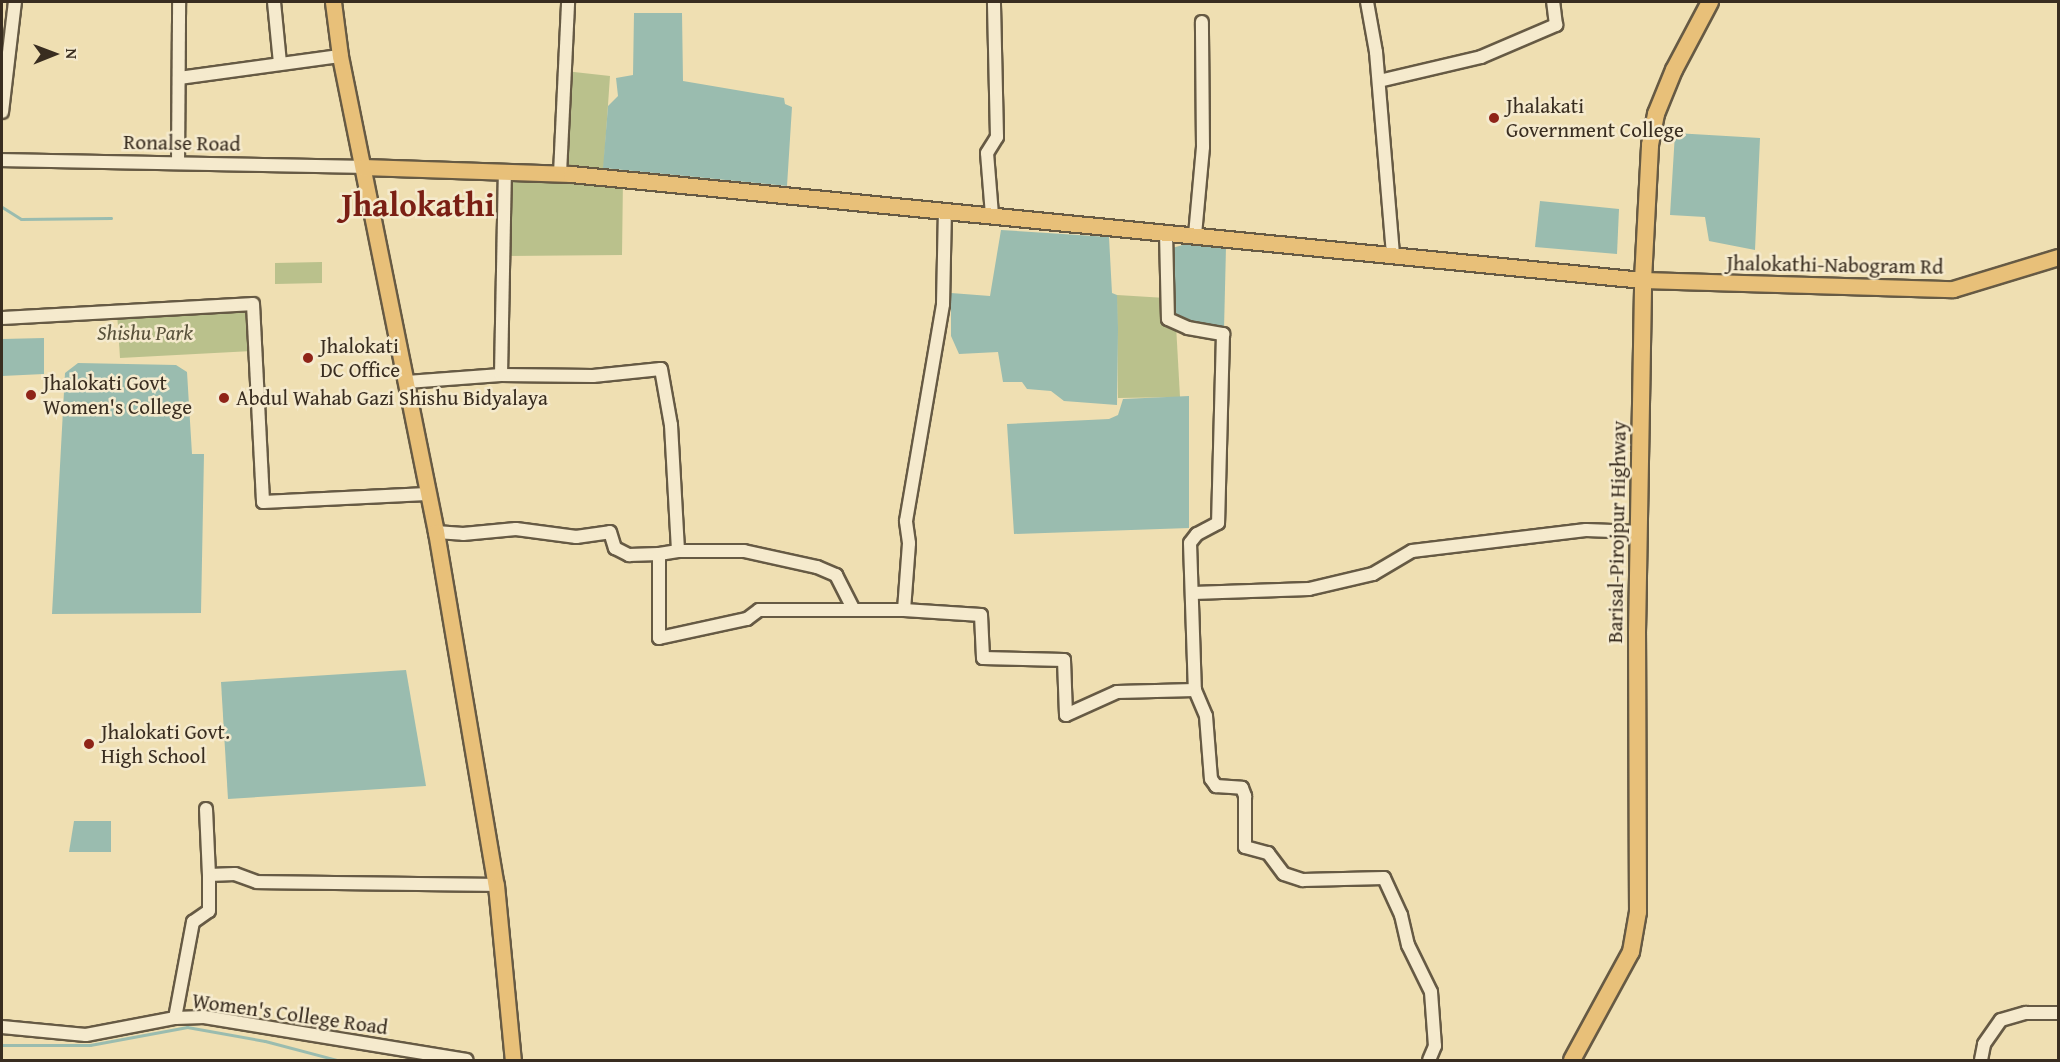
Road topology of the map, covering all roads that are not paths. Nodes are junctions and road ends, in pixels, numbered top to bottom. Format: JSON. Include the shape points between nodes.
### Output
{"nodes":[{"id":1,"x":15,"y":2,"type":"edge"},
{"id":2,"x":179,"y":2,"type":"edge"},
{"id":3,"x":274,"y":2,"type":"edge"},
{"id":4,"x":333,"y":2,"type":"edge"},
{"id":5,"x":568,"y":2,"type":"edge"},
{"id":6,"x":994,"y":2,"type":"edge"},
{"id":7,"x":1367,"y":2,"type":"edge"},
{"id":8,"x":1553,"y":2,"type":"edge"},
{"id":9,"x":1710,"y":2,"type":"edge"},
{"id":10,"x":1202,"y":22,"type":"dead end"},
{"id":11,"x":340,"y":56,"type":"junction"},
{"id":12,"x":280,"y":63,"type":"junction"},
{"id":13,"x":179,"y":78,"type":"junction"},
{"id":14,"x":1378,"y":81,"type":"junction"},
{"id":15,"x":2,"y":112,"type":"edge"},
{"id":16,"x":2,"y":160,"type":"edge"},
{"id":17,"x":178,"y":162,"type":"junction"},
{"id":18,"x":363,"y":167,"type":"junction"},
{"id":19,"x":505,"y":171,"type":"junction"},
{"id":20,"x":560,"y":174,"type":"junction"},
{"id":21,"x":945,"y":211,"type":"junction"},
{"id":22,"x":992,"y":215,"type":"junction"},
{"id":23,"x":1166,"y":232,"type":"junction"},
{"id":24,"x":1195,"y":235,"type":"junction"},
{"id":25,"x":1393,"y":254,"type":"junction"},
{"id":26,"x":2058,"y":257,"type":"edge"},
{"id":27,"x":1643,"y":280,"type":"junction"},
{"id":28,"x":2,"y":318,"type":"edge"},
{"id":29,"x":501,"y":375,"type":"junction"},
{"id":30,"x":407,"y":382,"type":"junction"},
{"id":31,"x":427,"y":494,"type":"junction"},
{"id":32,"x":436,"y":532,"type":"junction"},
{"id":33,"x":1639,"y":532,"type":"junction"},
{"id":34,"x":678,"y":551,"type":"junction"},
{"id":35,"x":659,"y":554,"type":"junction"},
{"id":36,"x":1193,"y":594,"type":"junction"},
{"id":37,"x":854,"y":610,"type":"junction"},
{"id":38,"x":904,"y":610,"type":"junction"},
{"id":39,"x":1195,"y":690,"type":"junction"},
{"id":40,"x":206,"y":809,"type":"dead end"},
{"id":41,"x":209,"y":874,"type":"junction"},
{"id":42,"x":496,"y":885,"type":"junction"},
{"id":43,"x":2058,"y":1012,"type":"edge"},
{"id":44,"x":175,"y":1018,"type":"junction"},
{"id":45,"x":2,"y":1027,"type":"edge"},
{"id":46,"x":466,"y":1060,"type":"edge"},
{"id":47,"x":513,"y":1060,"type":"edge"},
{"id":48,"x":1429,"y":1060,"type":"edge"},
{"id":49,"x":1572,"y":1060,"type":"edge"},
{"id":50,"x":1981,"y":1060,"type":"edge"}],
"edges":[{"from":1,"to":15,"type":"street"},
{"from":2,"to":13,"type":"street"},
{"from":3,"to":12,"type":"street"},
{"from":4,"to":11,"type":"main road"},
{"from":5,"to":20,"type":"street"},
{"from":6,"to":22,"type":"street","via":[[997,137],[987,153]]},
{"from":7,"to":14,"type":"street"},
{"from":8,"to":14,"type":"street","via":[[1556,25],[1481,57]]},
{"from":9,"to":27,"type":"highway","name":"Barisal-Pirojpur Highway","via":[[1656,114],[1650,145]]},
{"from":10,"to":24,"type":"street","via":[[1203,147]]},
{"from":11,"to":12,"type":"street"},
{"from":11,"to":18,"type":"main road"},
{"from":12,"to":13,"type":"street"},
{"from":13,"to":17,"type":"street"},
{"from":14,"to":25,"type":"street"},
{"from":16,"to":17,"type":"street","name":"Ronalse Road"},
{"from":17,"to":18,"type":"street","name":"Ronalse Road"},
{"from":18,"to":19,"type":"main road","name":"Jhalokathi-Nabogram Rd"},
{"from":18,"to":30,"type":"main road"},
{"from":19,"to":20,"type":"main road","name":"Jhalokathi-Nabogram Rd"},
{"from":19,"to":29,"type":"street"},
{"from":20,"to":21,"type":"main road","name":"Jhalokathi-Nabogram Rd"},
{"from":21,"to":22,"type":"main road","name":"Jhalokathi-Nabogram Rd"},
{"from":21,"to":38,"type":"street","via":[[943,304],[906,521],[909,543]]},
{"from":22,"to":23,"type":"main road","name":"Jhalokathi-Nabogram Rd"},
{"from":23,"to":24,"type":"main road","name":"Jhalokathi-Nabogram Rd"},
{"from":23,"to":36,"type":"street","via":[[1168,320],[1188,328],[1223,333],[1218,523],[1197,534],[1190,543]]},
{"from":24,"to":25,"type":"main road","name":"Jhalokathi-Nabogram Rd"},
{"from":25,"to":27,"type":"main road","name":"Jhalokathi-Nabogram Rd"},
{"from":26,"to":27,"type":"main road","name":"Jhalokathi-Nabogram Rd","via":[[1953,289]]},
{"from":27,"to":33,"type":"highway","name":"Barisal-Pirojpur Highway"},
{"from":28,"to":31,"type":"street","via":[[253,304],[263,502]]},
{"from":29,"to":30,"type":"street"},
{"from":29,"to":34,"type":"street","via":[[593,376],[661,369],[671,425]]},
{"from":30,"to":31,"type":"main road"},
{"from":31,"to":32,"type":"main road"},
{"from":32,"to":35,"type":"street","via":[[463,534],[516,529],[576,537],[610,532],[615,548],[629,555]]},
{"from":32,"to":42,"type":"main road"},
{"from":33,"to":36,"type":"street","via":[[1586,530],[1412,551],[1373,574],[1309,589]]},
{"from":33,"to":49,"type":"highway","name":"Barisal-Pirojpur Highway","via":[[1638,912],[1631,952]]},
{"from":34,"to":35,"type":"street"},
{"from":34,"to":37,"type":"street","via":[[744,551],[817,567],[836,575]]},
{"from":35,"to":37,"type":"street","via":[[659,638],[747,619],[759,610]]},
{"from":36,"to":39,"type":"street"},
{"from":37,"to":38,"type":"street"},
{"from":38,"to":39,"type":"street","via":[[981,615],[983,658],[1064,660],[1066,715],[1116,692]]},
{"from":39,"to":48,"type":"street","via":[[1206,716],[1211,779],[1216,786],[1242,788],[1245,796],[1245,847],[1268,853],[1284,874],[1304,880],[1384,878],[1388,883],[1408,945],[1431,992],[1435,1046]]},
{"from":40,"to":41,"type":"street"},
{"from":41,"to":42,"type":"street","via":[[235,874],[257,882]]},
{"from":41,"to":44,"type":"street","via":[[209,911],[194,922]]},
{"from":42,"to":47,"type":"main road"},
{"from":43,"to":50,"type":"street","via":[[2026,1013],[2001,1020],[1984,1044]]},
{"from":44,"to":45,"type":"street","name":"Women's College Road","via":[[86,1035]]},
{"from":44,"to":46,"type":"street","name":"Women's College Road","via":[[204,1017]]}]}
